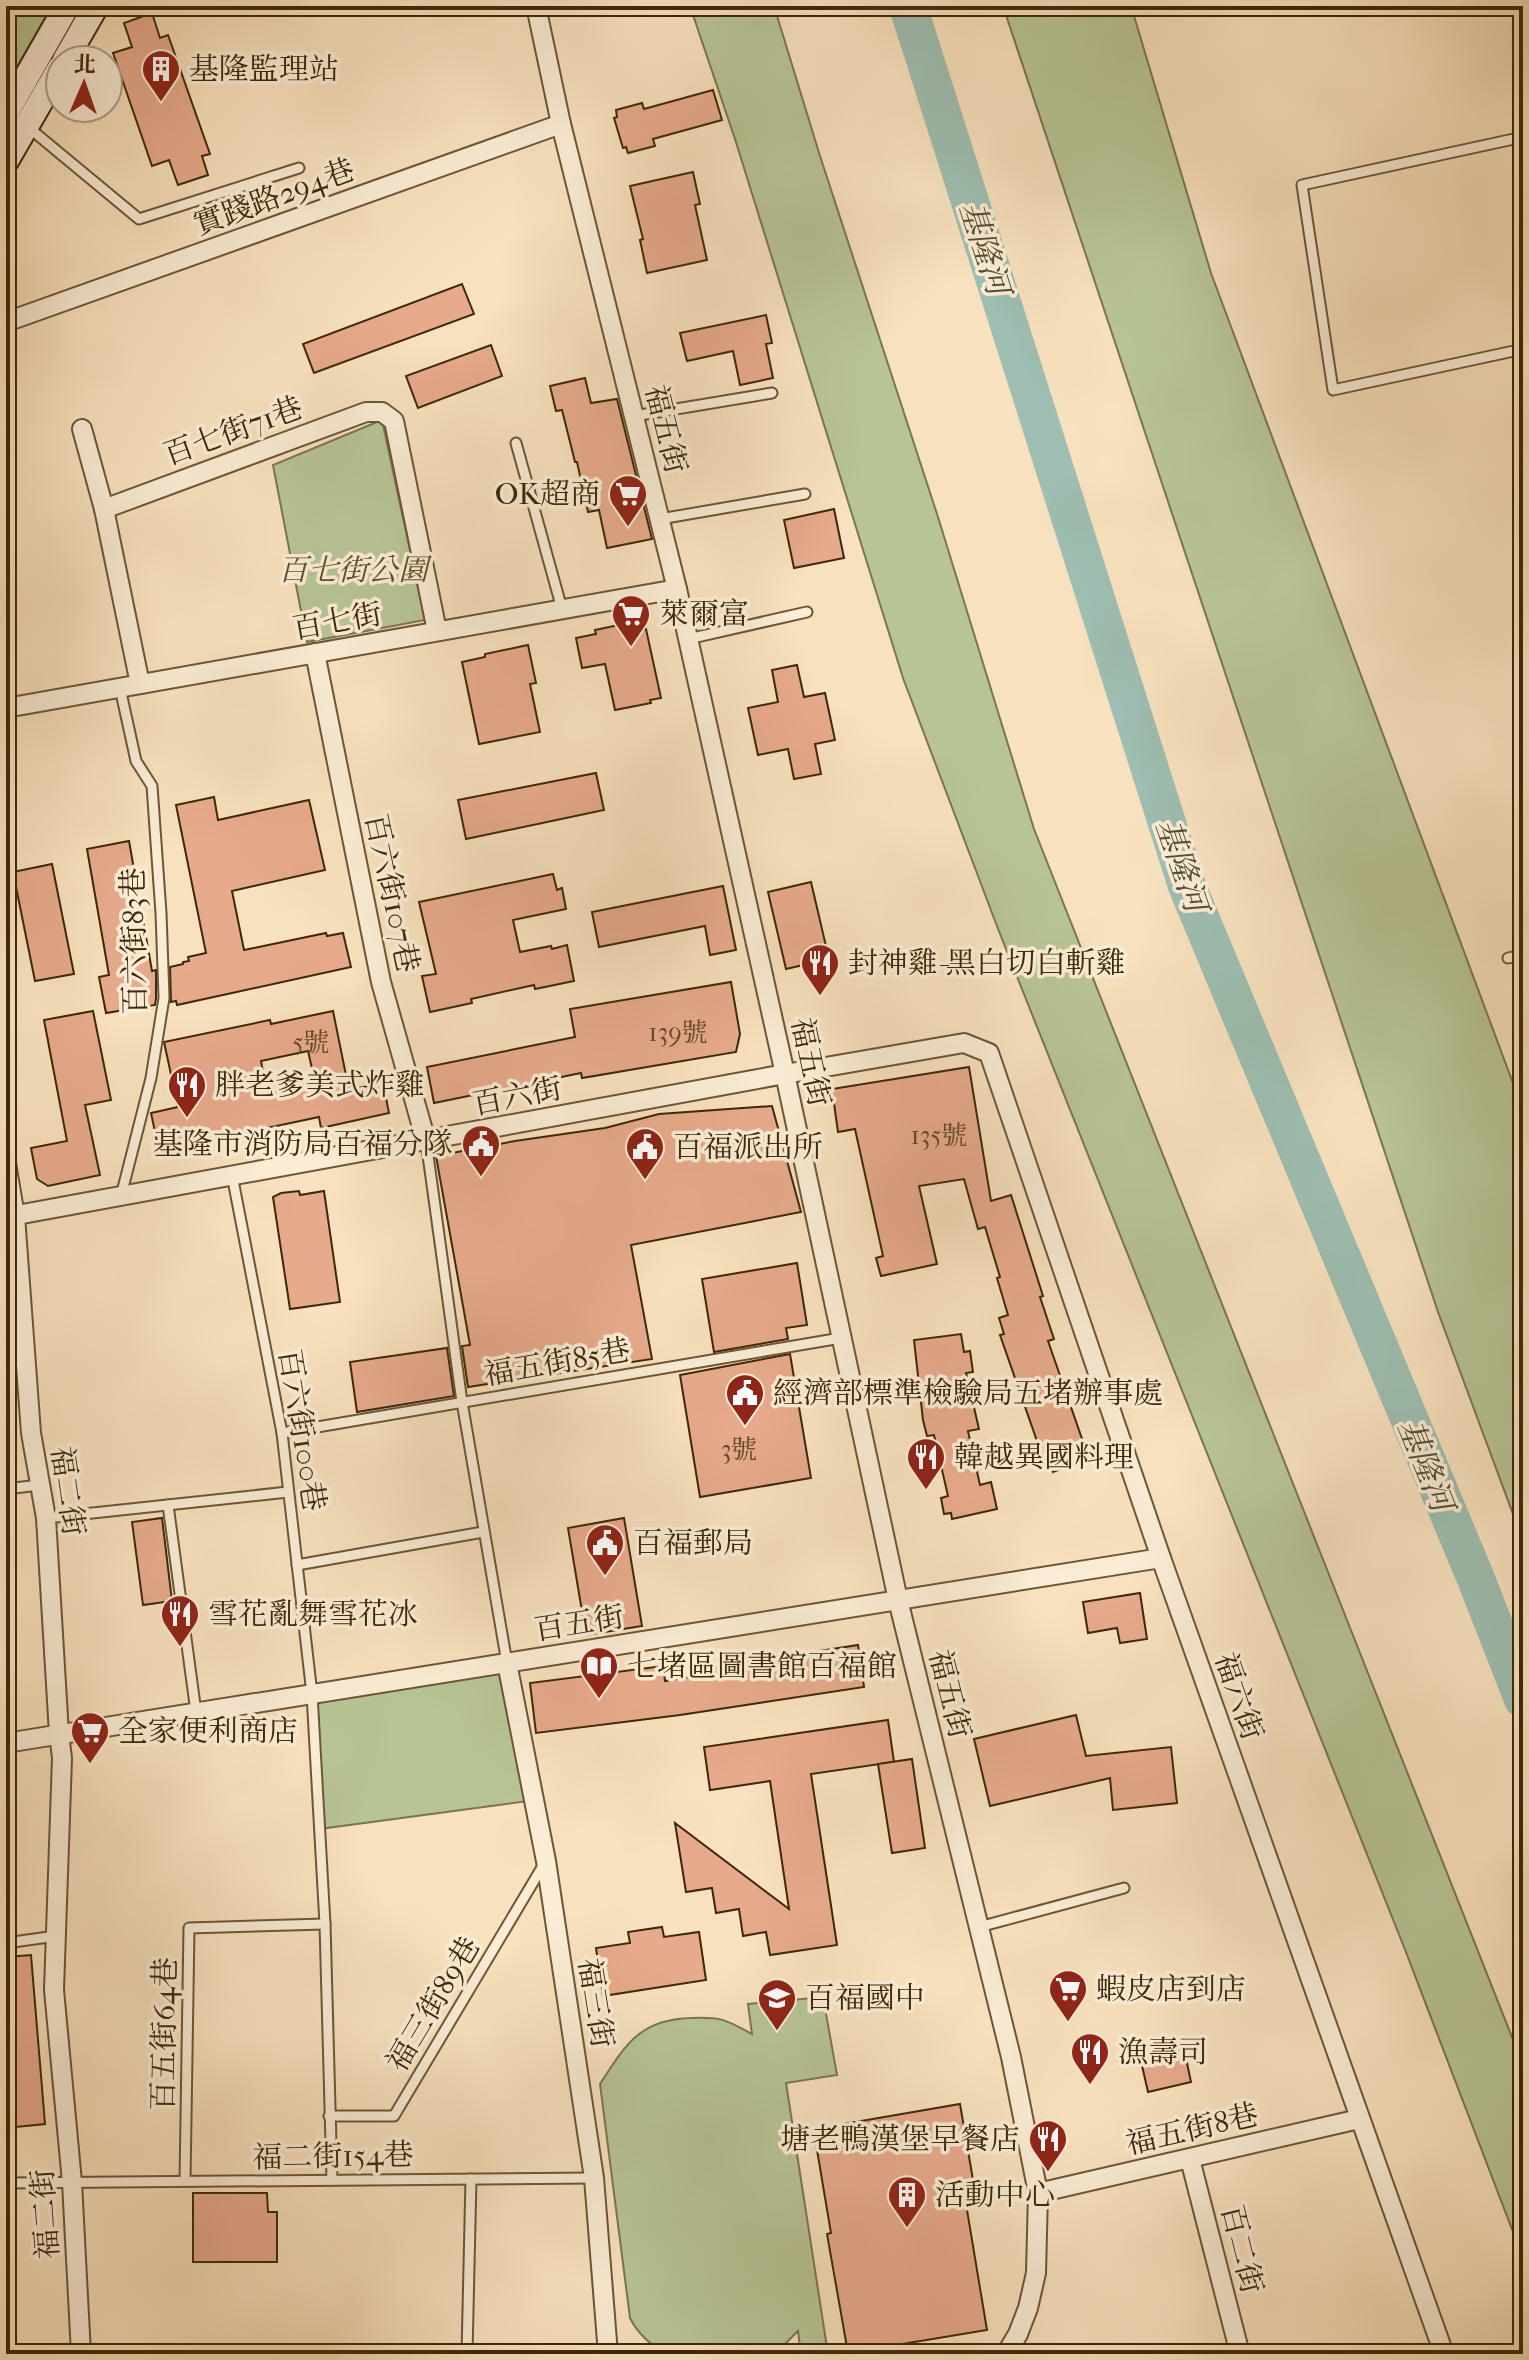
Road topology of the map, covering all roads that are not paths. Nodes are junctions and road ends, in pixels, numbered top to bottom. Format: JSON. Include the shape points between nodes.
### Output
{"nodes":[{"id":1,"x":67,"y":6,"type":"edge"},
{"id":2,"x":96,"y":6,"type":"edge"},
{"id":3,"x":536,"y":6,"type":"edge"},
{"id":4,"x":74,"y":44,"type":"edge"},
{"id":5,"x":44,"y":85,"type":"edge"},
{"id":6,"x":13,"y":119,"type":"edge"},
{"id":7,"x":561,"y":124,"type":"junction"},
{"id":8,"x":1523,"y":137,"type":"edge"},
{"id":9,"x":6,"y":161,"type":"edge"},
{"id":10,"x":299,"y":168,"type":"dead end"},
{"id":11,"x":6,"y":322,"type":"edge"},
{"id":12,"x":1523,"y":349,"type":"edge"},
{"id":13,"x":772,"y":393,"type":"dead end"},
{"id":14,"x":634,"y":416,"type":"junction"},
{"id":15,"x":82,"y":429,"type":"dead end"},
{"id":16,"x":516,"y":443,"type":"dead end"},
{"id":17,"x":805,"y":494,"type":"dead end"},
{"id":18,"x":104,"y":509,"type":"junction"},
{"id":19,"x":660,"y":519,"type":"junction"},
{"id":20,"x":677,"y":589,"type":"junction"},
{"id":21,"x":562,"y":609,"type":"junction"},
{"id":22,"x":807,"y":612,"type":"dead end"},
{"id":23,"x":437,"y":631,"type":"junction"},
{"id":24,"x":688,"y":639,"type":"junction"},
{"id":25,"x":315,"y":653,"type":"junction"},
{"id":26,"x":140,"y":684,"type":"junction"},
{"id":27,"x":120,"y":688,"type":"junction"},
{"id":28,"x":6,"y":708,"type":"edge"},
{"id":29,"x":1523,"y":955,"type":"edge"},
{"id":30,"x":1508,"y":958,"type":"dead end"},
{"id":31,"x":989,"y":1053,"type":"joint"},
{"id":32,"x":785,"y":1074,"type":"junction"},
{"id":33,"x":426,"y":1141,"type":"junction"},
{"id":34,"x":6,"y":1163,"type":"edge"},
{"id":35,"x":232,"y":1175,"type":"junction"},
{"id":36,"x":121,"y":1196,"type":"junction"},
{"id":37,"x":11,"y":1216,"type":"edge"},
{"id":38,"x":841,"y":1338,"type":"junction"},
{"id":39,"x":462,"y":1402,"type":"junction"},
{"id":40,"x":282,"y":1433,"type":"junction"},
{"id":41,"x":39,"y":1485,"type":"junction"},
{"id":42,"x":6,"y":1489,"type":"edge"},
{"id":43,"x":288,"y":1492,"type":"junction"},
{"id":44,"x":168,"y":1505,"type":"junction"},
{"id":45,"x":46,"y":1518,"type":"junction"},
{"id":46,"x":483,"y":1532,"type":"junction"},
{"id":47,"x":1161,"y":1558,"type":"junction"},
{"id":48,"x":297,"y":1565,"type":"junction"},
{"id":49,"x":898,"y":1600,"type":"junction"},
{"id":50,"x":507,"y":1663,"type":"junction"},
{"id":51,"x":312,"y":1694,"type":"junction"},
{"id":52,"x":196,"y":1712,"type":"junction"},
{"id":53,"x":59,"y":1734,"type":"junction"},
{"id":54,"x":6,"y":1743,"type":"edge"},
{"id":55,"x":546,"y":1861,"type":"junction"},
{"id":56,"x":1124,"y":1888,"type":"dead end"},
{"id":57,"x":325,"y":1924,"type":"junction"},
{"id":58,"x":979,"y":1927,"type":"junction"},
{"id":59,"x":56,"y":1936,"type":"junction"},
{"id":60,"x":6,"y":1943,"type":"edge"},
{"id":61,"x":329,"y":2116,"type":"junction"},
{"id":62,"x":1359,"y":2119,"type":"junction"},
{"id":63,"x":1190,"y":2159,"type":"junction"},
{"id":64,"x":594,"y":2178,"type":"junction"},
{"id":65,"x":471,"y":2179,"type":"junction"},
{"id":66,"x":332,"y":2180,"type":"junction"},
{"id":67,"x":185,"y":2181,"type":"junction"},
{"id":68,"x":72,"y":2182,"type":"junction"},
{"id":69,"x":6,"y":2183,"type":"edge"},
{"id":70,"x":1038,"y":2193,"type":"junction"},
{"id":71,"x":81,"y":2354,"type":"edge"},
{"id":72,"x":467,"y":2354,"type":"edge"},
{"id":73,"x":608,"y":2354,"type":"edge"},
{"id":74,"x":1006,"y":2354,"type":"edge"},
{"id":75,"x":1240,"y":2354,"type":"edge"},
{"id":76,"x":1444,"y":2354,"type":"edge"}],
"edges":[{"from":1,"to":6,"type":"street"},
{"from":2,"to":4,"type":"street"},
{"from":3,"to":7,"type":"street","name":"福五街"},
{"from":5,"to":6,"type":"street"},
{"from":6,"to":9,"type":"street"},
{"from":6,"to":10,"type":"lane","via":[[139,219]]},
{"from":7,"to":11,"type":"street","name":"實踐路294巷"},
{"from":7,"to":14,"type":"street","name":"福五街"},
{"from":8,"to":12,"type":"lane","via":[[1302,185],[1333,390]]},
{"from":13,"to":14,"type":"lane"},
{"from":14,"to":19,"type":"street","name":"福五街"},
{"from":15,"to":18,"type":"street"},
{"from":16,"to":21,"type":"lane"},
{"from":17,"to":19,"type":"lane"},
{"from":18,"to":23,"type":"street","name":"百七街71巷","via":[[366,412],[382,412],[394,421]]},
{"from":18,"to":26,"type":"street"},
{"from":19,"to":20,"type":"street","name":"福五街"},
{"from":20,"to":21,"type":"street","name":"百七街"},
{"from":20,"to":24,"type":"street","name":"福五街"},
{"from":21,"to":23,"type":"street","name":"百七街"},
{"from":22,"to":24,"type":"lane"},
{"from":23,"to":25,"type":"street","name":"百七街"},
{"from":24,"to":32,"type":"street","name":"福五街"},
{"from":25,"to":26,"type":"street","name":"百七街"},
{"from":25,"to":33,"type":"street","name":"百六街107巷","via":[[381,982]]},
{"from":26,"to":27,"type":"street","name":"百七街"},
{"from":27,"to":28,"type":"street","name":"百七街"},
{"from":27,"to":36,"type":"lane","name":"百六街83巷","via":[[136,761],[152,786],[164,998],[151,1078]]},
{"from":29,"to":30,"type":"lane"},
{"from":31,"to":32,"type":"street","name":"百六街","via":[[964,1043]]},
{"from":31,"to":47,"type":"street","name":"福六街"},
{"from":32,"to":33,"type":"street","name":"百六街"},
{"from":32,"to":38,"type":"street","name":"福五街"},
{"from":33,"to":35,"type":"street","name":"百六街"},
{"from":33,"to":39,"type":"lane"},
{"from":34,"to":37,"type":"street","name":"福二街"},
{"from":35,"to":36,"type":"street","name":"百六街"},
{"from":35,"to":40,"type":"lane","name":"百六街100巷"},
{"from":36,"to":37,"type":"street","name":"百六街"},
{"from":37,"to":41,"type":"street","name":"福二街"},
{"from":38,"to":39,"type":"lane","name":"福五街85巷"},
{"from":38,"to":49,"type":"street","name":"福五街"},
{"from":39,"to":40,"type":"lane","name":"福五街85巷"},
{"from":39,"to":46,"type":"lane"},
{"from":40,"to":43,"type":"lane","name":"百六街100巷"},
{"from":41,"to":42,"type":"lane"},
{"from":41,"to":45,"type":"street","name":"福二街"},
{"from":43,"to":44,"type":"lane"},
{"from":43,"to":48,"type":"lane","name":"百六街100巷"},
{"from":44,"to":45,"type":"lane"},
{"from":44,"to":52,"type":"lane"},
{"from":45,"to":53,"type":"street","name":"福二街"},
{"from":46,"to":48,"type":"lane"},
{"from":46,"to":50,"type":"lane"},
{"from":47,"to":49,"type":"street","name":"百五街"},
{"from":47,"to":62,"type":"street","name":"福六街"},
{"from":48,"to":51,"type":"lane","name":"百六街100巷"},
{"from":49,"to":50,"type":"street","name":"百五街"},
{"from":49,"to":58,"type":"street","name":"福五街"},
{"from":50,"to":51,"type":"street","name":"百五街"},
{"from":50,"to":55,"type":"street","name":"福三街"},
{"from":51,"to":52,"type":"street","name":"百五街"},
{"from":51,"to":57,"type":"lane"},
{"from":52,"to":53,"type":"street","name":"百五街"},
{"from":53,"to":54,"type":"street","name":"百五街"},
{"from":53,"to":59,"type":"street","name":"福二街"},
{"from":55,"to":61,"type":"lane","name":"福三街89巷","via":[[394,2116]]},
{"from":55,"to":64,"type":"street","name":"福三街"},
{"from":56,"to":58,"type":"lane"},
{"from":57,"to":61,"type":"lane"},
{"from":57,"to":67,"type":"lane","name":"百五街64巷","via":[[189,1928]]},
{"from":58,"to":70,"type":"street","name":"福五街"},
{"from":59,"to":60,"type":"lane"},
{"from":59,"to":68,"type":"street","name":"福二街","via":[[54,1990]]},
{"from":61,"to":66,"type":"lane"},
{"from":62,"to":63,"type":"street","name":"福五街8巷"},
{"from":62,"to":76,"type":"street","name":"福六街"},
{"from":63,"to":70,"type":"street","name":"福五街8巷"},
{"from":63,"to":75,"type":"street","name":"百二街"},
{"from":64,"to":65,"type":"lane","name":"福二街154巷"},
{"from":64,"to":73,"type":"street","name":"福三街"},
{"from":65,"to":66,"type":"lane","name":"福二街154巷"},
{"from":65,"to":72,"type":"lane"},
{"from":66,"to":67,"type":"lane","name":"福二街154巷"},
{"from":67,"to":68,"type":"lane","name":"福二街154巷"},
{"from":68,"to":69,"type":"lane","name":"福二街154巷"},
{"from":68,"to":71,"type":"street","name":"福二街"},
{"from":70,"to":74,"type":"street","name":"福五街","via":[[1036,2273],[1028,2308]]}]}
